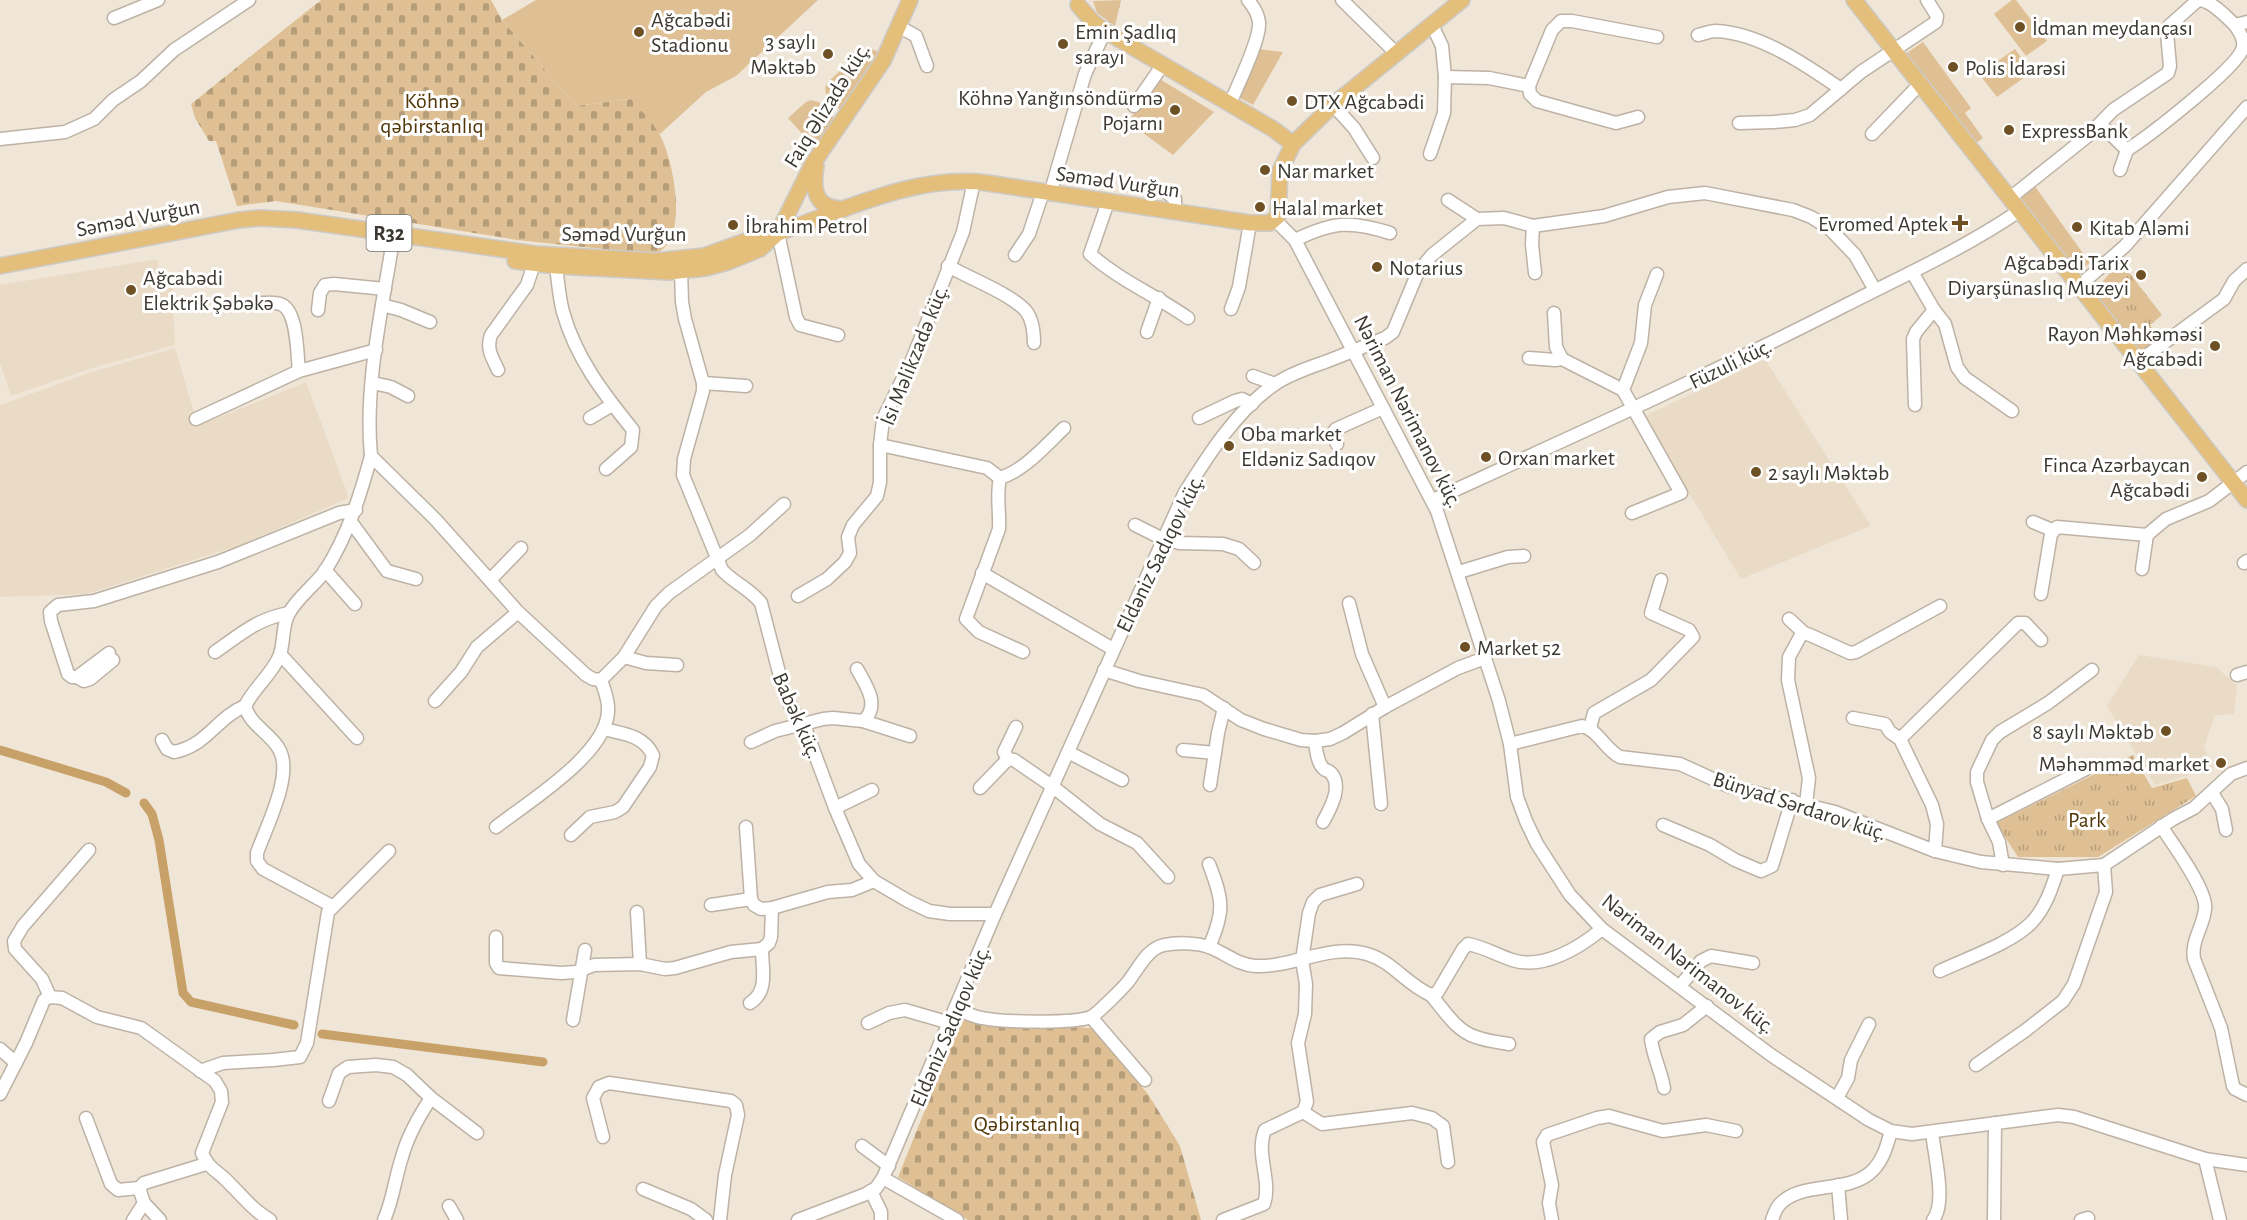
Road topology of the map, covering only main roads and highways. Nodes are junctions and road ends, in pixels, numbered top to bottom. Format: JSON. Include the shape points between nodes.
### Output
{"nodes":[{"id":1,"x":910,"y":0,"type":"edge"},
{"id":2,"x":1854,"y":0,"type":"edge"},
{"id":3,"x":1459,"y":1,"type":"edge"},
{"id":4,"x":1077,"y":2,"type":"edge"},
{"id":5,"x":1293,"y":144,"type":"junction"},
{"id":6,"x":819,"y":154,"type":"junction"},
{"id":7,"x":847,"y":209,"type":"junction"},
{"id":8,"x":778,"y":233,"type":"junction"},
{"id":9,"x":393,"y":239,"type":"junction"},
{"id":10,"x":79,"y":256,"type":"junction"},
{"id":11,"x":0,"y":266,"type":"edge"},
{"id":12,"x":0,"y":276,"type":"edge"},
{"id":13,"x":2247,"y":500,"type":"edge"}],
"edges":[{"from":1,"to":6,"type":"main road","name":"Faiq Əlizadə küç.","via":[[883,61]]},
{"from":2,"to":13,"type":"main road"},
{"from":3,"to":5,"type":"main road"},
{"from":4,"to":5,"type":"main road","via":[[1105,31]]},
{"from":5,"to":7,"type":"main road","name":"Səməd Vurğun","via":[[1280,171],[1278,216],[1270,223],[974,182],[901,191]]},
{"from":6,"to":7,"type":"main road","via":[[814,179],[816,195],[827,207]]},
{"from":6,"to":8,"type":"main road","name":"Faiq Əlizadə küç."},
{"from":7,"to":8,"type":"main road","name":"Səməd Vurğun"},
{"from":8,"to":9,"type":"main road","name":"Səməd Vurğun","number":"R32","via":[[704,256],[656,261],[535,254]]},
{"from":8,"to":9,"type":"main road","name":"Səməd Vurğun","number":"R32","via":[[746,256],[706,267],[656,272],[534,264]]},
{"from":9,"to":10,"type":"main road","name":"Səməd Vurğun","number":"R32","via":[[251,228]]},
{"from":10,"to":11,"type":"main road","name":"Səməd Vurğun","number":"R32"},
{"from":10,"to":12,"type":"main road","name":"Səməd Vurğun","number":"R32"}]}
